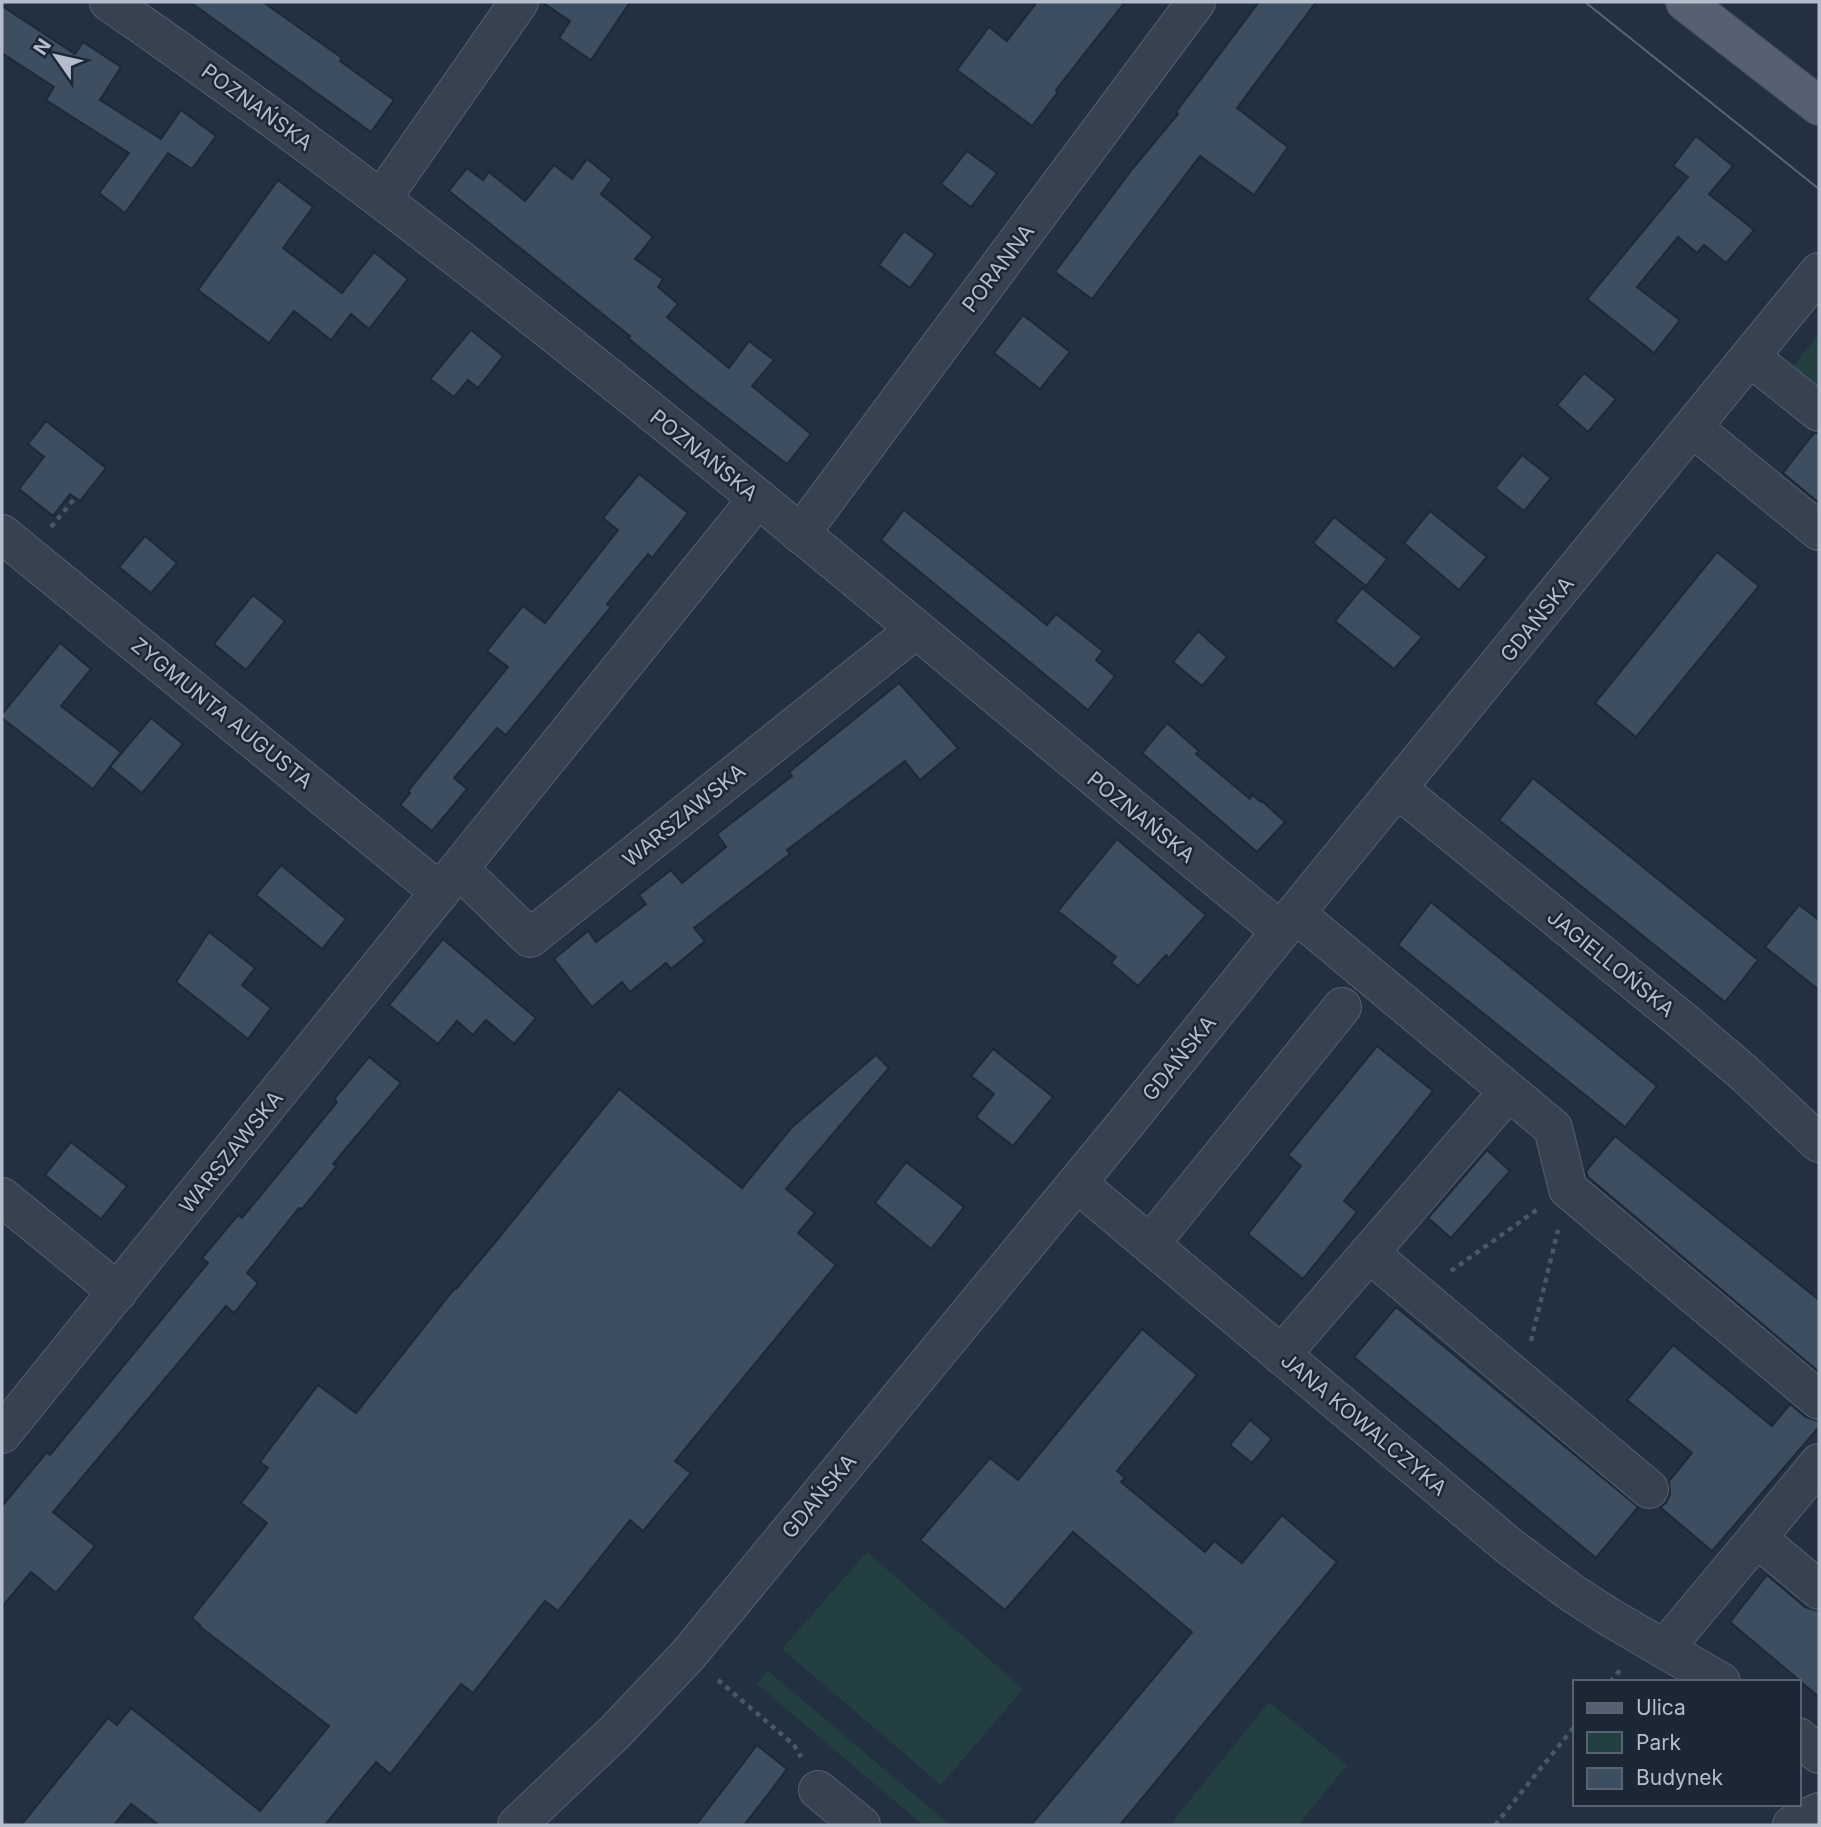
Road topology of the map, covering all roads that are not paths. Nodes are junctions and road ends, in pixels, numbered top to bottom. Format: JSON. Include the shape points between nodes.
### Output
{"nodes":[{"id":1,"x":109,"y":2,"type":"edge"},
{"id":2,"x":519,"y":2,"type":"edge"},
{"id":3,"x":1196,"y":2,"type":"edge"},
{"id":4,"x":1685,"y":2,"type":"edge"},
{"id":5,"x":1819,"y":106,"type":"edge"},
{"id":6,"x":382,"y":198,"type":"junction"},
{"id":7,"x":1819,"y":272,"type":"edge"},
{"id":8,"x":1750,"y":357,"type":"junction"},
{"id":9,"x":1819,"y":412,"type":"edge"},
{"id":10,"x":1692,"y":428,"type":"junction"},
{"id":11,"x":758,"y":498,"type":"junction"},
{"id":12,"x":1819,"y":531,"type":"edge"},
{"id":13,"x":2,"y":534,"type":"edge"},
{"id":14,"x":800,"y":534,"type":"junction"},
{"id":15,"x":915,"y":630,"type":"junction"},
{"id":16,"x":1398,"y":789,"type":"junction"},
{"id":17,"x":450,"y":880,"type":"junction"},
{"id":18,"x":1288,"y":922,"type":"junction"},
{"id":19,"x":1342,"y":1007,"type":"dead end"},
{"id":20,"x":1508,"y":1092,"type":"junction"},
{"id":21,"x":1819,"y":1143,"type":"edge"},
{"id":22,"x":1077,"y":1184,"type":"junction"},
{"id":23,"x":2,"y":1197,"type":"edge"},
{"id":24,"x":1150,"y":1244,"type":"junction"},
{"id":25,"x":1369,"y":1253,"type":"junction"},
{"id":26,"x":118,"y":1292,"type":"junction"},
{"id":27,"x":1281,"y":1355,"type":"junction"},
{"id":28,"x":1819,"y":1400,"type":"edge"},
{"id":29,"x":2,"y":1434,"type":"edge"},
{"id":30,"x":1819,"y":1463,"type":"edge"},
{"id":31,"x":1649,"y":1489,"type":"dead end"},
{"id":32,"x":1757,"y":1538,"type":"junction"},
{"id":33,"x":1819,"y":1590,"type":"edge"},
{"id":34,"x":1664,"y":1649,"type":"junction"},
{"id":35,"x":1718,"y":1680,"type":"edge"},
{"id":36,"x":1800,"y":1739,"type":"edge"},
{"id":37,"x":1819,"y":1754,"type":"edge"},
{"id":38,"x":818,"y":1790,"type":"road end"},
{"id":39,"x":1819,"y":1812,"type":"edge"},
{"id":40,"x":517,"y":1825,"type":"edge"},
{"id":41,"x":861,"y":1825,"type":"edge"},
{"id":42,"x":1792,"y":1825,"type":"edge"}],
"edges":[{"from":1,"to":6,"type":"street","name":"POZNAŃSKA"},
{"from":2,"to":6,"type":"street"},
{"from":3,"to":14,"type":"street","name":"PORANNA"},
{"from":4,"to":5,"type":"main road"},
{"from":6,"to":11,"type":"street","name":"POZNAŃSKA"},
{"from":7,"to":8,"type":"street","name":"GDAŃSKA"},
{"from":8,"to":9,"type":"street"},
{"from":8,"to":10,"type":"street","name":"GDAŃSKA"},
{"from":10,"to":12,"type":"street"},
{"from":10,"to":16,"type":"street","name":"GDAŃSKA"},
{"from":11,"to":14,"type":"street","name":"POZNAŃSKA"},
{"from":11,"to":17,"type":"street","name":"WARSZAWSKA"},
{"from":13,"to":17,"type":"street","name":"ZYGMUNTA AUGUSTA"},
{"from":14,"to":15,"type":"street","name":"POZNAŃSKA"},
{"from":15,"to":17,"type":"street","name":"WARSZAWSKA","via":[[530,938]]},
{"from":15,"to":18,"type":"street","name":"POZNAŃSKA"},
{"from":16,"to":18,"type":"street","name":"GDAŃSKA"},
{"from":16,"to":21,"type":"street","name":"JAGIELLOŃSKA","via":[[1693,1030]]},
{"from":17,"to":26,"type":"street","name":"WARSZAWSKA"},
{"from":18,"to":20,"type":"street","name":"POZNAŃSKA"},
{"from":18,"to":22,"type":"street","name":"GDAŃSKA"},
{"from":19,"to":24,"type":"street"},
{"from":20,"to":25,"type":"street"},
{"from":20,"to":28,"type":"street","name":"POZNAŃSKA","via":[[1553,1128],[1568,1189]]},
{"from":22,"to":24,"type":"street","name":"JANA KOWALCZYKA"},
{"from":22,"to":40,"type":"street","name":"GDAŃSKA","via":[[688,1655]]},
{"from":23,"to":26,"type":"street"},
{"from":24,"to":27,"type":"street","name":"JANA KOWALCZYKA"},
{"from":25,"to":27,"type":"street"},
{"from":25,"to":31,"type":"street"},
{"from":26,"to":29,"type":"street","name":"WARSZAWSKA"},
{"from":27,"to":34,"type":"street","name":"JANA KOWALCZYKA","via":[[1509,1546],[1572,1593]]},
{"from":30,"to":32,"type":"street"},
{"from":32,"to":33,"type":"street"},
{"from":32,"to":34,"type":"street"},
{"from":34,"to":35,"type":"street","name":"JANA KOWALCZYKA"},
{"from":36,"to":37,"type":"street"},
{"from":38,"to":41,"type":"street"},
{"from":39,"to":42,"type":"street"}]}
